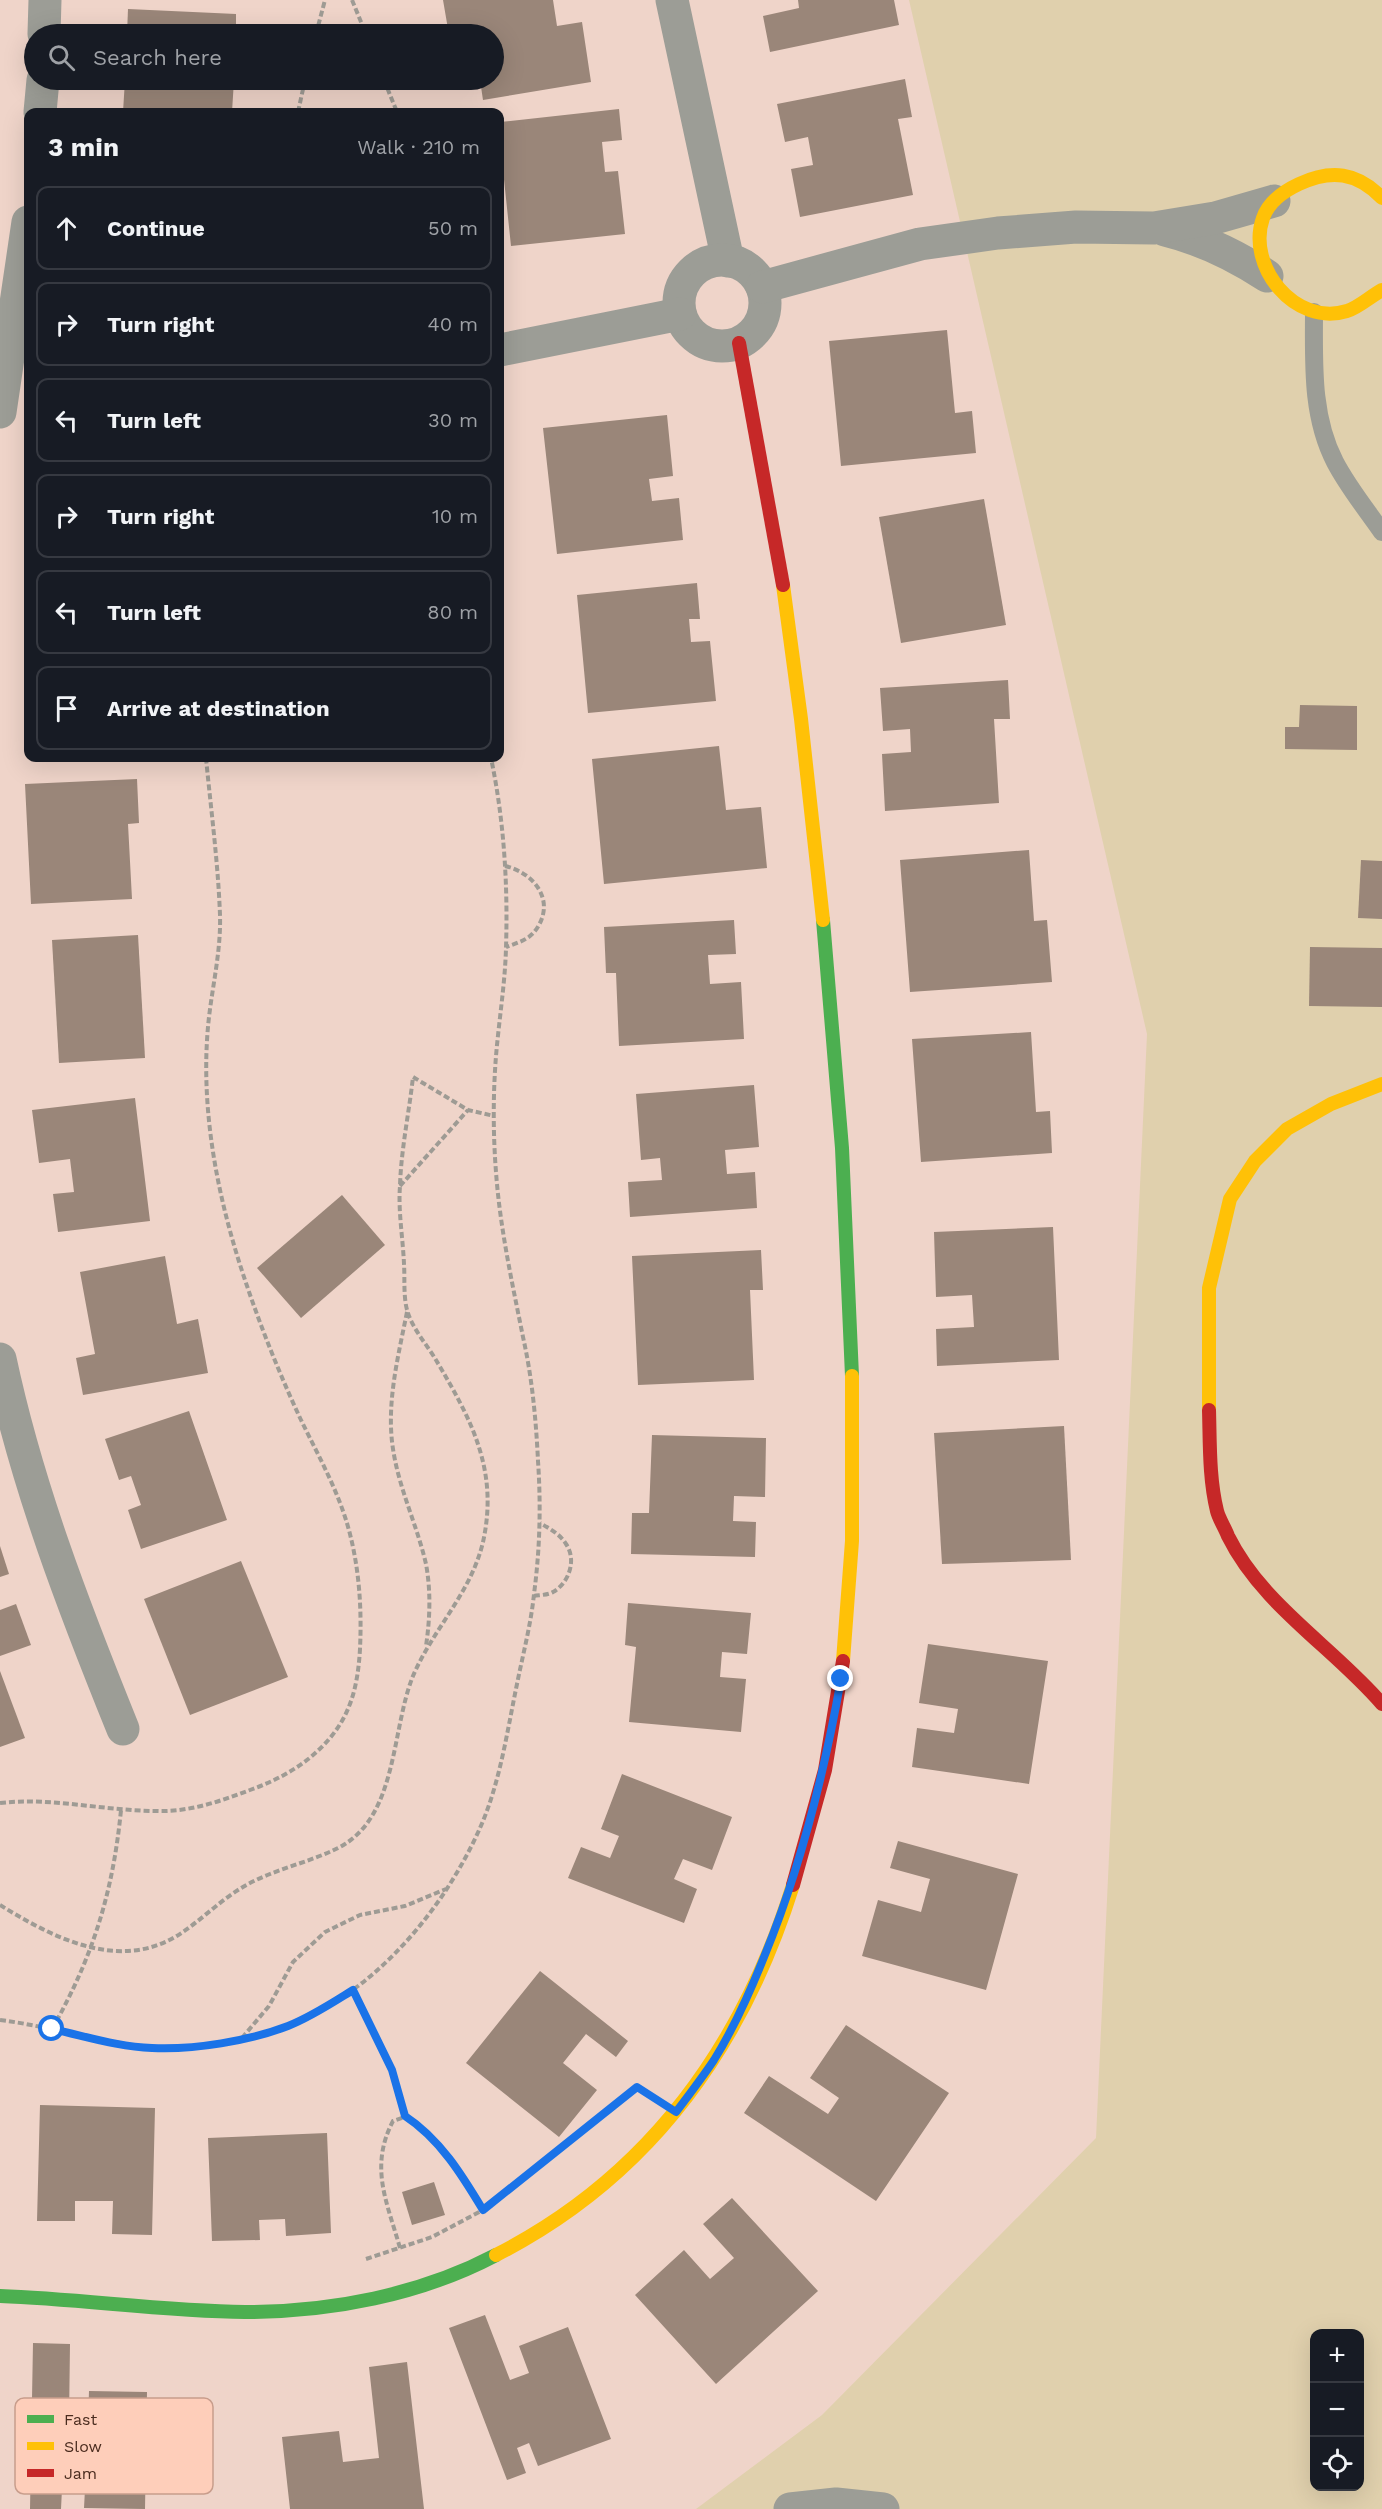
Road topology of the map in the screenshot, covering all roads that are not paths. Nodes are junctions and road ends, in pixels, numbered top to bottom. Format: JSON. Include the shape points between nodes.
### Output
{"nodes":[{"id":1,"x":45,"y":0,"type":"edge"},
{"id":2,"x":672,"y":0,"type":"edge"},
{"id":3,"x":44,"y":24,"type":"edge"},
{"id":4,"x":42,"y":90,"type":"edge"},
{"id":5,"x":40,"y":108,"type":"edge"},
{"id":6,"x":1382,"y":198,"type":"edge"},
{"id":7,"x":1274,"y":201,"type":"junction"},
{"id":8,"x":1154,"y":228,"type":"junction"},
{"id":9,"x":728,"y":261,"type":"junction"},
{"id":10,"x":24,"y":275,"type":"edge"},
{"id":11,"x":1267,"y":276,"type":"junction"},
{"id":12,"x":762,"y":287,"type":"junction"},
{"id":13,"x":1382,"y":290,"type":"edge"},
{"id":14,"x":1314,"y":312,"type":"junction"},
{"id":15,"x":680,"y":314,"type":"junction"},
{"id":16,"x":739,"y":343,"type":"junction"},
{"id":17,"x":504,"y":349,"type":"edge"},
{"id":18,"x":17,"y":368,"type":"edge"},
{"id":19,"x":0,"y":412,"type":"edge"},
{"id":20,"x":1382,"y":532,"type":"edge"},
{"id":21,"x":1382,"y":1084,"type":"edge"},
{"id":22,"x":0,"y":1359,"type":"edge"},
{"id":23,"x":1382,"y":1704,"type":"edge"},
{"id":24,"x":123,"y":1729,"type":"dead end"},
{"id":25,"x":0,"y":2296,"type":"edge"},
{"id":26,"x":790,"y":2509,"type":"edge"},
{"id":27,"x":883,"y":2509,"type":"edge"}],
"edges":[{"from":1,"to":3,"type":"street"},
{"from":2,"to":9,"type":"street"},
{"from":4,"to":5,"type":"street"},
{"from":6,"to":7,"type":"street","via":[[1359,180],[1322,174],[1304,178]]},
{"from":7,"to":8,"type":"street","via":[[1215,218]]},
{"from":7,"to":11,"type":"street","via":[[1266,214],[1259,245]]},
{"from":8,"to":11,"type":"street","via":[[1213,246]]},
{"from":8,"to":12,"type":"street","via":[[1054,229],[920,244]]},
{"from":9,"to":12,"type":"street","via":[[754,274]]},
{"from":9,"to":15,"type":"street","via":[[714,261],[690,275],[682,286]]},
{"from":10,"to":18,"type":"street"},
{"from":11,"to":14,"type":"street","via":[[1287,299]]},
{"from":12,"to":16,"type":"street","via":[[766,299],[762,319],[750,336]]},
{"from":13,"to":14,"type":"street","via":[[1344,312]]},
{"from":14,"to":20,"type":"lane","via":[[1316,397],[1323,430],[1334,461]]},
{"from":15,"to":16,"type":"street","via":[[688,330],[703,342],[721,346]]},
{"from":15,"to":17,"type":"street"},
{"from":16,"to":25,"type":"street","via":[[777,545],[804,738],[825,931],[850,1320],[854,1514],[841,1679],[806,1841],[780,1919],[748,1996],[714,2059],[676,2112],[637,2155],[605,2182],[541,2230],[485,2261],[409,2289],[346,2304],[281,2311],[216,2311]]},
{"from":18,"to":19,"type":"street"},
{"from":21,"to":23,"type":"street","via":[[1331,1104],[1287,1129],[1255,1161],[1230,1199],[1209,1288],[1208,1339],[1209,1459],[1217,1512],[1240,1560],[1275,1601]]},
{"from":22,"to":24,"type":"street","via":[[40,1509]]},
{"from":26,"to":27,"type":"street","via":[[836,2504]]}]}
